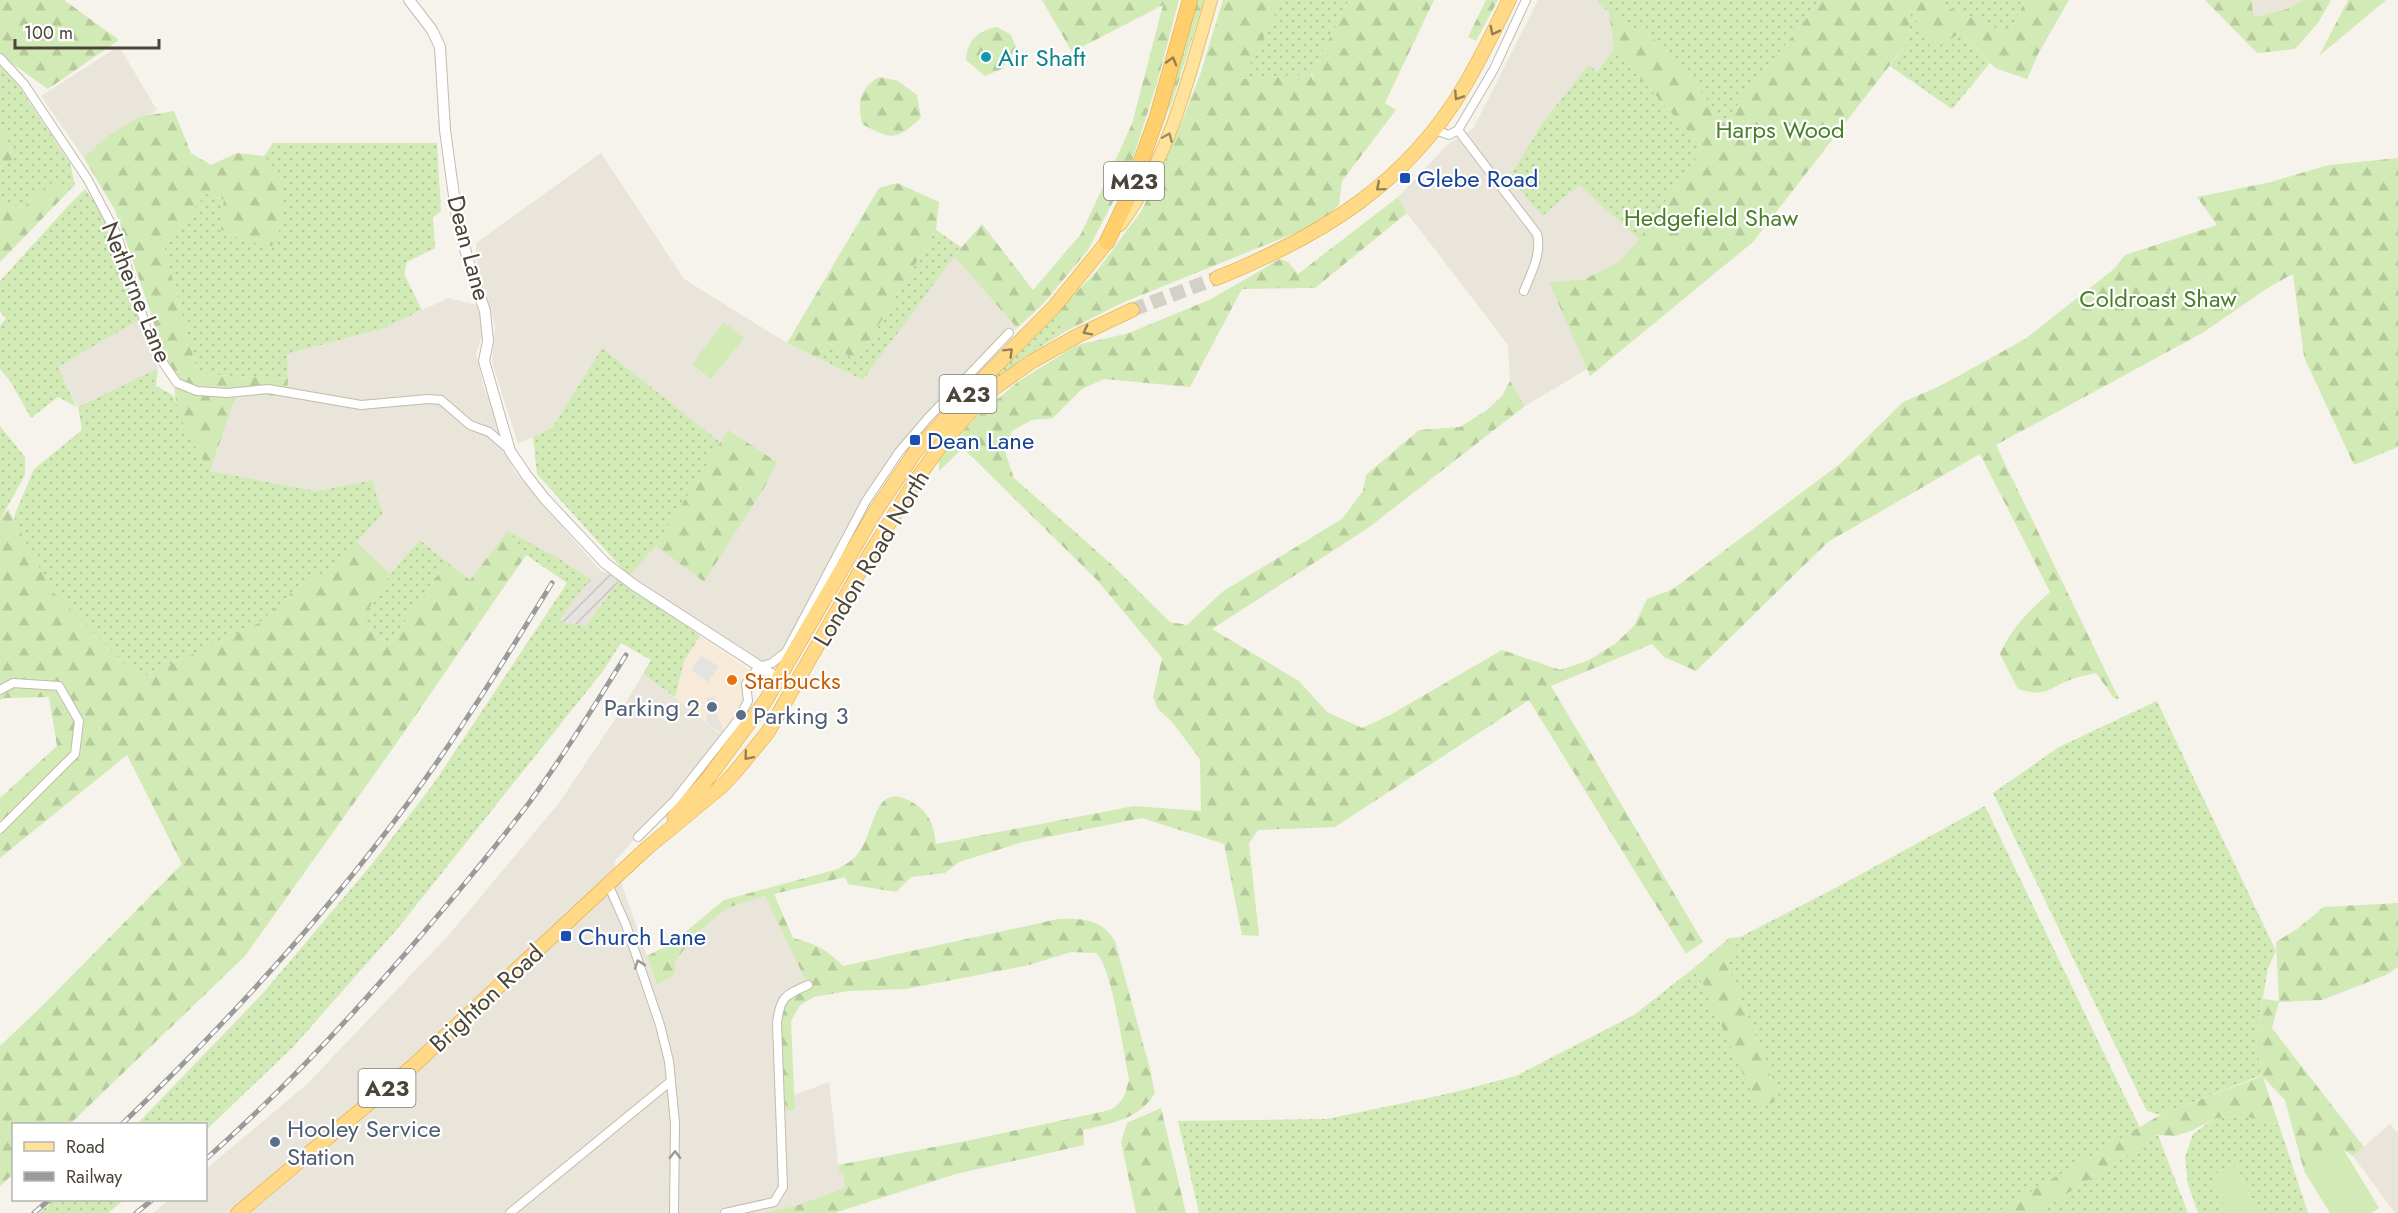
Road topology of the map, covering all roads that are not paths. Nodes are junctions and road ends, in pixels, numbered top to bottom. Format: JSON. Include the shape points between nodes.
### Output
{"nodes":[{"id":1,"x":409,"y":0,"type":"edge"},
{"id":2,"x":1190,"y":0,"type":"edge"},
{"id":3,"x":1211,"y":0,"type":"edge"},
{"id":4,"x":1509,"y":0,"type":"edge"},
{"id":5,"x":1526,"y":0,"type":"edge"},
{"id":6,"x":0,"y":58,"type":"edge"},
{"id":7,"x":1435,"y":130,"type":"junction"},
{"id":8,"x":1458,"y":130,"type":"junction"},
{"id":9,"x":1107,"y":242,"type":"junction"},
{"id":10,"x":1217,"y":278,"type":"tunnel mouth"},
{"id":11,"x":1524,"y":291,"type":"dead end"},
{"id":12,"x":1132,"y":310,"type":"tunnel mouth"},
{"id":13,"x":1009,"y":333,"type":"dead end"},
{"id":14,"x":510,"y":451,"type":"junction"},
{"id":15,"x":800,"y":645,"type":"junction"},
{"id":16,"x":786,"y":652,"type":"junction"},
{"id":17,"x":759,"y":667,"type":"junction"},
{"id":18,"x":779,"y":679,"type":"junction"},
{"id":19,"x":0,"y":690,"type":"edge"},
{"id":20,"x":793,"y":690,"type":"junction"},
{"id":21,"x":725,"y":747,"type":"junction"},
{"id":22,"x":0,"y":829,"type":"edge"},
{"id":23,"x":638,"y":837,"type":"dead end"},
{"id":24,"x":647,"y":848,"type":"junction"},
{"id":25,"x":608,"y":884,"type":"junction"},
{"id":26,"x":808,"y":985,"type":"dead end"},
{"id":27,"x":671,"y":1081,"type":"junction"},
{"id":28,"x":238,"y":1213,"type":"edge"},
{"id":29,"x":510,"y":1213,"type":"edge"},
{"id":30,"x":674,"y":1213,"type":"edge"},
{"id":31,"x":725,"y":1213,"type":"edge"}],
"edges":[{"from":1,"to":14,"type":"street","name":"Dean Lane","via":[[440,47],[445,130],[457,218],[486,311],[488,341],[484,361]]},
{"from":9,"to":2,"type":"highway","number":"M23","one_way":true,"via":[[1128,198],[1157,117]]},
{"from":9,"to":3,"type":"main road","name":"London Road North","number":"A23","one_way":true,"via":[[1133,208],[1170,134]]},
{"from":4,"to":7,"type":"highway","one_way":true,"via":[[1465,86]]},
{"from":5,"to":8,"type":"street","via":[[1494,69]]},
{"from":6,"to":14,"type":"street","name":"Netherne Lane","via":[[24,84],[88,180],[117,235],[147,330],[177,383],[197,391],[268,389],[361,405],[441,400]]},
{"from":7,"to":8,"type":"street","via":[[1449,135]]},
{"from":7,"to":10,"type":"highway","one_way":true,"via":[[1397,172],[1342,216]]},
{"from":8,"to":11,"type":"street","via":[[1537,234],[1536,262]]},
{"from":15,"to":9,"type":"highway","name":"London Road North","number":"A23","one_way":true,"via":[[875,512],[916,451],[1054,307]]},
{"from":12,"to":20,"type":"highway","name":"London Road North","number":"A23","one_way":true,"via":[[1031,362],[993,389],[959,422],[930,459],[868,556]]},
{"from":13,"to":16,"type":"street","name":"London Road North","via":[[899,452],[866,501]]},
{"from":14,"to":17,"type":"street","name":"Dean Lane","via":[[545,499],[605,563]]},
{"from":15,"to":16,"type":"street","name":"London Road North"},
{"from":15,"to":18,"type":"highway","name":"London Road North","number":"A23"},
{"from":16,"to":17,"type":"street","name":"London Road North"},
{"from":17,"to":18,"type":"street","name":"Dean Lane"},
{"from":17,"to":21,"type":"street","name":"Brighton Road","via":[[746,684],[748,701]]},
{"from":18,"to":20,"type":"street","name":"Dean Lane"},
{"from":18,"to":21,"type":"highway","name":"Brighton Road","number":"A23"},
{"from":19,"to":22,"type":"street","via":[[13,683],[59,686],[79,721],[75,754]]},
{"from":20,"to":24,"type":"highway","name":"Brighton Road","number":"A23","one_way":true,"via":[[768,732],[722,786]]},
{"from":21,"to":23,"type":"street","name":"Brighton Road"},
{"from":21,"to":24,"type":"highway","name":"Brighton Road","number":"A23"},
{"from":24,"to":25,"type":"highway","name":"Brighton Road","number":"A23"},
{"from":27,"to":25,"type":"street","one_way":true,"via":[[660,1025]]},
{"from":25,"to":28,"type":"highway","name":"Brighton Road","number":"A23","via":[[412,1067]]},
{"from":26,"to":31,"type":"street","via":[[787,995],[779,1006],[783,1187],[774,1202]]},
{"from":27,"to":29,"type":"street"},
{"from":30,"to":27,"type":"street","one_way":true,"via":[[675,1123]]}]}
